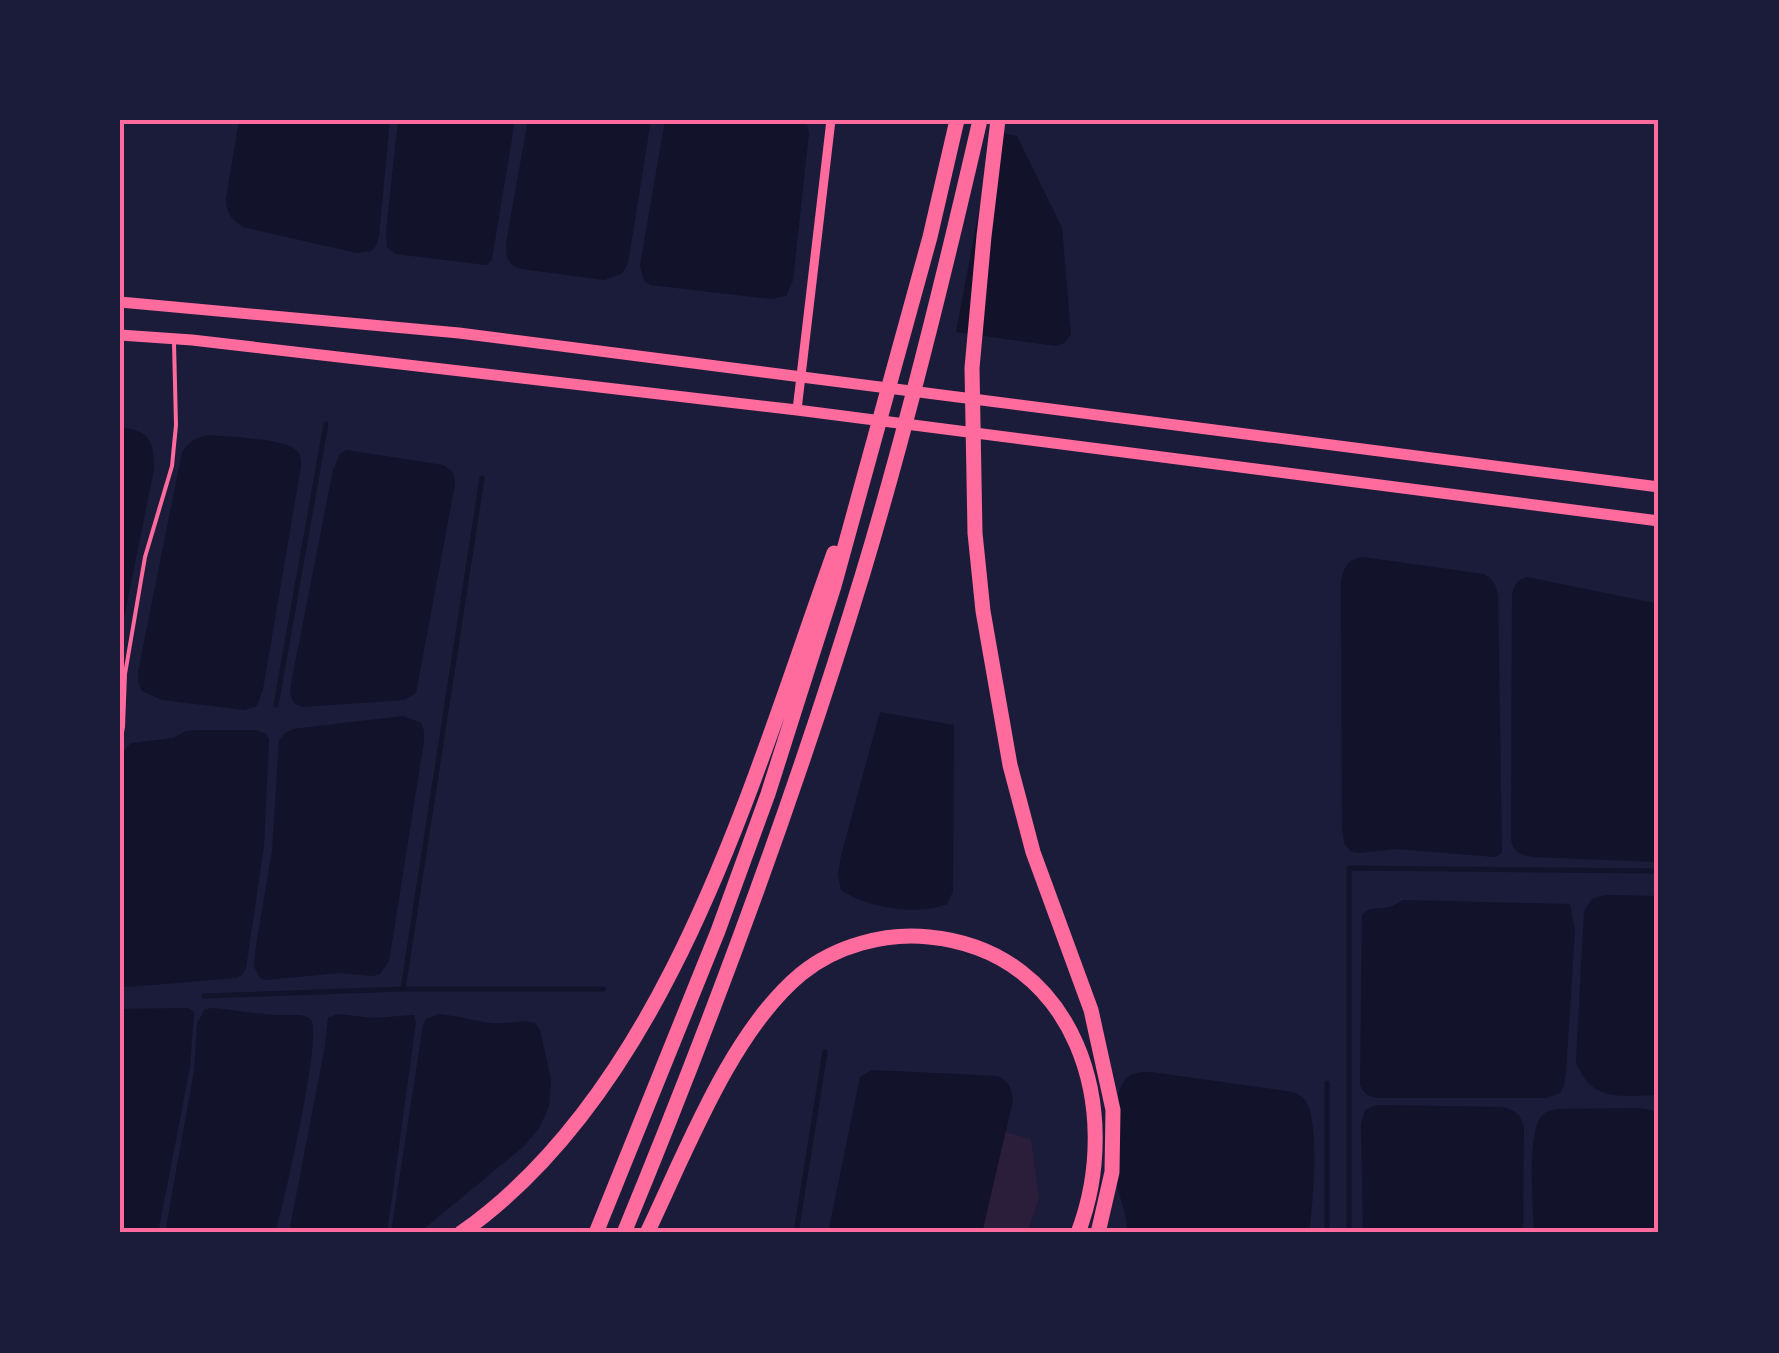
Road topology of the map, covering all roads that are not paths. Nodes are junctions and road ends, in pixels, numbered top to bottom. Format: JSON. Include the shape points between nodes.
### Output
{"nodes":[{"id":1,"x":830,"y":120,"type":"edge"},
{"id":2,"x":957,"y":120,"type":"edge"},
{"id":3,"x":980,"y":120,"type":"edge"},
{"id":4,"x":998,"y":120,"type":"edge"},
{"id":5,"x":120,"y":302,"type":"edge"},
{"id":6,"x":120,"y":334,"type":"edge"},
{"id":7,"x":174,"y":339,"type":"junction"},
{"id":8,"x":900,"y":350,"type":"junction"},
{"id":9,"x":801,"y":375,"type":"junction"},
{"id":10,"x":797,"y":410,"type":"junction"},
{"id":11,"x":1659,"y":487,"type":"edge"},
{"id":12,"x":1659,"y":520,"type":"edge"},
{"id":13,"x":120,"y":744,"type":"edge"},
{"id":14,"x":460,"y":1233,"type":"edge"},
{"id":15,"x":596,"y":1233,"type":"edge"},
{"id":16,"x":624,"y":1233,"type":"edge"},
{"id":17,"x":647,"y":1233,"type":"edge"},
{"id":18,"x":1078,"y":1233,"type":"edge"},
{"id":19,"x":1098,"y":1233,"type":"edge"}],
"edges":[{"from":1,"to":9,"type":"street"},
{"from":2,"to":8,"type":"highway"},
{"from":3,"to":16,"type":"highway","via":[[863,574],[789,800]]},
{"from":4,"to":19,"type":"highway","via":[[972,368],[975,533],[1010,765],[1032,852],[1091,1010],[1114,1110],[1112,1172]]},
{"from":5,"to":9,"type":"main road","via":[[459,333]]},
{"from":6,"to":7,"type":"main road"},
{"from":7,"to":10,"type":"main road"},
{"from":7,"to":13,"type":"lane","via":[[172,466],[145,558]]},
{"from":8,"to":14,"type":"highway","via":[[732,838],[683,947],[627,1053],[556,1147]]},
{"from":8,"to":15,"type":"highway","via":[[768,794]]},
{"from":9,"to":10,"type":"street"},
{"from":9,"to":11,"type":"main road"},
{"from":10,"to":12,"type":"main road"},
{"from":17,"to":18,"type":"highway","via":[[719,1083],[774,1002],[802,973],[838,952],[911,935],[952,939],[994,954],[1029,978],[1076,1038],[1095,1111],[1090,1190]]}]}
